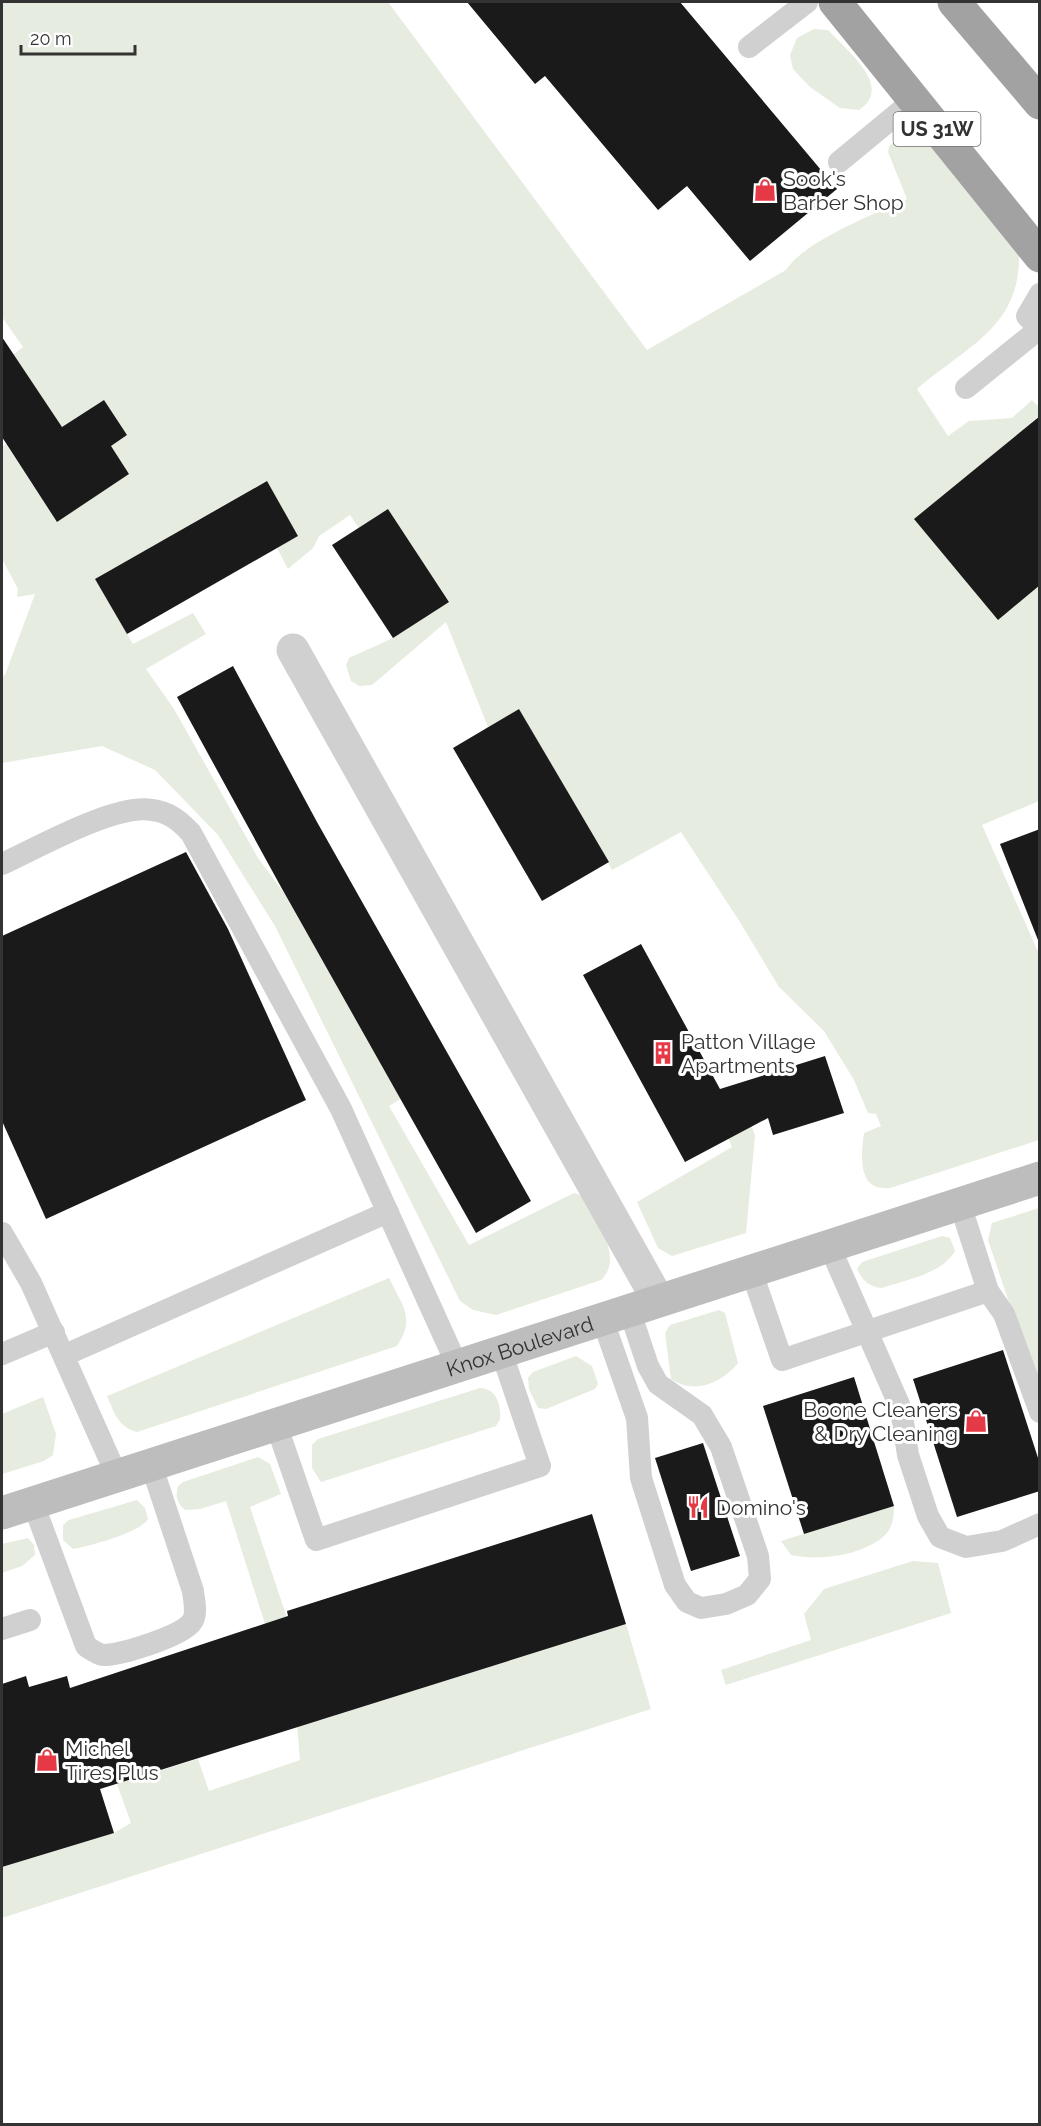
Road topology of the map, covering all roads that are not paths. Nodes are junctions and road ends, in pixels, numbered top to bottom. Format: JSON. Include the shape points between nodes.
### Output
{"nodes":[{"id":1,"x":807,"y":2,"type":"edge"},
{"id":2,"x":835,"y":2,"type":"edge"},
{"id":3,"x":954,"y":2,"type":"edge"},
{"id":4,"x":749,"y":47,"type":"dead end"},
{"id":5,"x":914,"y":100,"type":"junction"},
{"id":6,"x":1040,"y":103,"type":"edge"},
{"id":7,"x":838,"y":162,"type":"dead end"},
{"id":8,"x":1040,"y":256,"type":"edge"},
{"id":9,"x":1040,"y":294,"type":"edge"},
{"id":10,"x":1039,"y":330,"type":"edge"},
{"id":11,"x":966,"y":388,"type":"dead end"},
{"id":12,"x":293,"y":650,"type":"dead end"},
{"id":13,"x":2,"y":864,"type":"edge"},
{"id":14,"x":1040,"y":1178,"type":"edge"},
{"id":15,"x":960,"y":1204,"type":"junction"},
{"id":16,"x":388,"y":1212,"type":"junction"},
{"id":17,"x":2,"y":1233,"type":"edge"},
{"id":18,"x":829,"y":1245,"type":"junction"},
{"id":19,"x":751,"y":1270,"type":"junction"},
{"id":20,"x":988,"y":1291,"type":"junction"},
{"id":21,"x":630,"y":1309,"type":"junction"},
{"id":22,"x":54,"y":1332,"type":"junction"},
{"id":23,"x":867,"y":1332,"type":"junction"},
{"id":24,"x":501,"y":1351,"type":"junction"},
{"id":25,"x":2,"y":1354,"type":"edge"},
{"id":26,"x":65,"y":1355,"type":"junction"},
{"id":27,"x":457,"y":1365,"type":"junction"},
{"id":28,"x":1040,"y":1412,"type":"edge"},
{"id":29,"x":276,"y":1424,"type":"junction"},
{"id":30,"x":152,"y":1464,"type":"junction"},
{"id":31,"x":117,"y":1476,"type":"junction"},
{"id":32,"x":33,"y":1503,"type":"junction"},
{"id":33,"x":2,"y":1513,"type":"edge"},
{"id":34,"x":1040,"y":1524,"type":"edge"},
{"id":35,"x":30,"y":1620,"type":"dead end"},
{"id":36,"x":2,"y":1629,"type":"edge"}],
"edges":[{"from":1,"to":4,"type":"lane"},
{"from":2,"to":5,"type":"highway","number":"US 31W"},
{"from":3,"to":6,"type":"highway"},
{"from":5,"to":7,"type":"lane"},
{"from":5,"to":8,"type":"highway","number":"US 31W"},
{"from":9,"to":10,"type":"lane","via":[[1028,316]]},
{"from":10,"to":11,"type":"lane"},
{"from":12,"to":21,"type":"street"},
{"from":13,"to":16,"type":"lane","via":[[125,811],[152,809],[182,823],[191,833],[341,1109]]},
{"from":14,"to":15,"type":"main road","name":"Knox Boulevard"},
{"from":15,"to":18,"type":"main road","name":"Knox Boulevard"},
{"from":15,"to":20,"type":"lane"},
{"from":16,"to":26,"type":"lane"},
{"from":16,"to":27,"type":"lane"},
{"from":17,"to":22,"type":"lane"},
{"from":18,"to":19,"type":"main road","name":"Knox Boulevard"},
{"from":18,"to":23,"type":"lane"},
{"from":19,"to":21,"type":"main road","name":"Knox Boulevard"},
{"from":19,"to":23,"type":"lane","via":[[782,1360]]},
{"from":20,"to":23,"type":"lane"},
{"from":20,"to":28,"type":"lane","via":[[1004,1314]]},
{"from":21,"to":21,"type":"lane","via":[[641,1478],[675,1585],[687,1602],[701,1608],[726,1604],[747,1595],[760,1580],[758,1556],[721,1447],[702,1415],[658,1384],[648,1366]]},
{"from":21,"to":24,"type":"main road","name":"Knox Boulevard"},
{"from":22,"to":25,"type":"lane"},
{"from":22,"to":26,"type":"lane"},
{"from":23,"to":34,"type":"lane","via":[[901,1409],[908,1455],[928,1516],[940,1537],[966,1547],[1002,1541]]},
{"from":24,"to":27,"type":"main road","name":"Knox Boulevard"},
{"from":24,"to":29,"type":"lane","via":[[540,1466],[316,1540]]},
{"from":26,"to":31,"type":"lane"},
{"from":27,"to":29,"type":"main road","name":"Knox Boulevard"},
{"from":29,"to":30,"type":"main road","name":"Knox Boulevard"},
{"from":30,"to":31,"type":"main road","name":"Knox Boulevard"},
{"from":30,"to":32,"type":"lane","via":[[196,1609],[192,1623],[176,1634],[100,1655],[86,1646]]},
{"from":31,"to":32,"type":"main road","name":"Knox Boulevard"},
{"from":32,"to":33,"type":"main road","name":"Knox Boulevard"},
{"from":35,"to":36,"type":"lane"}]}
